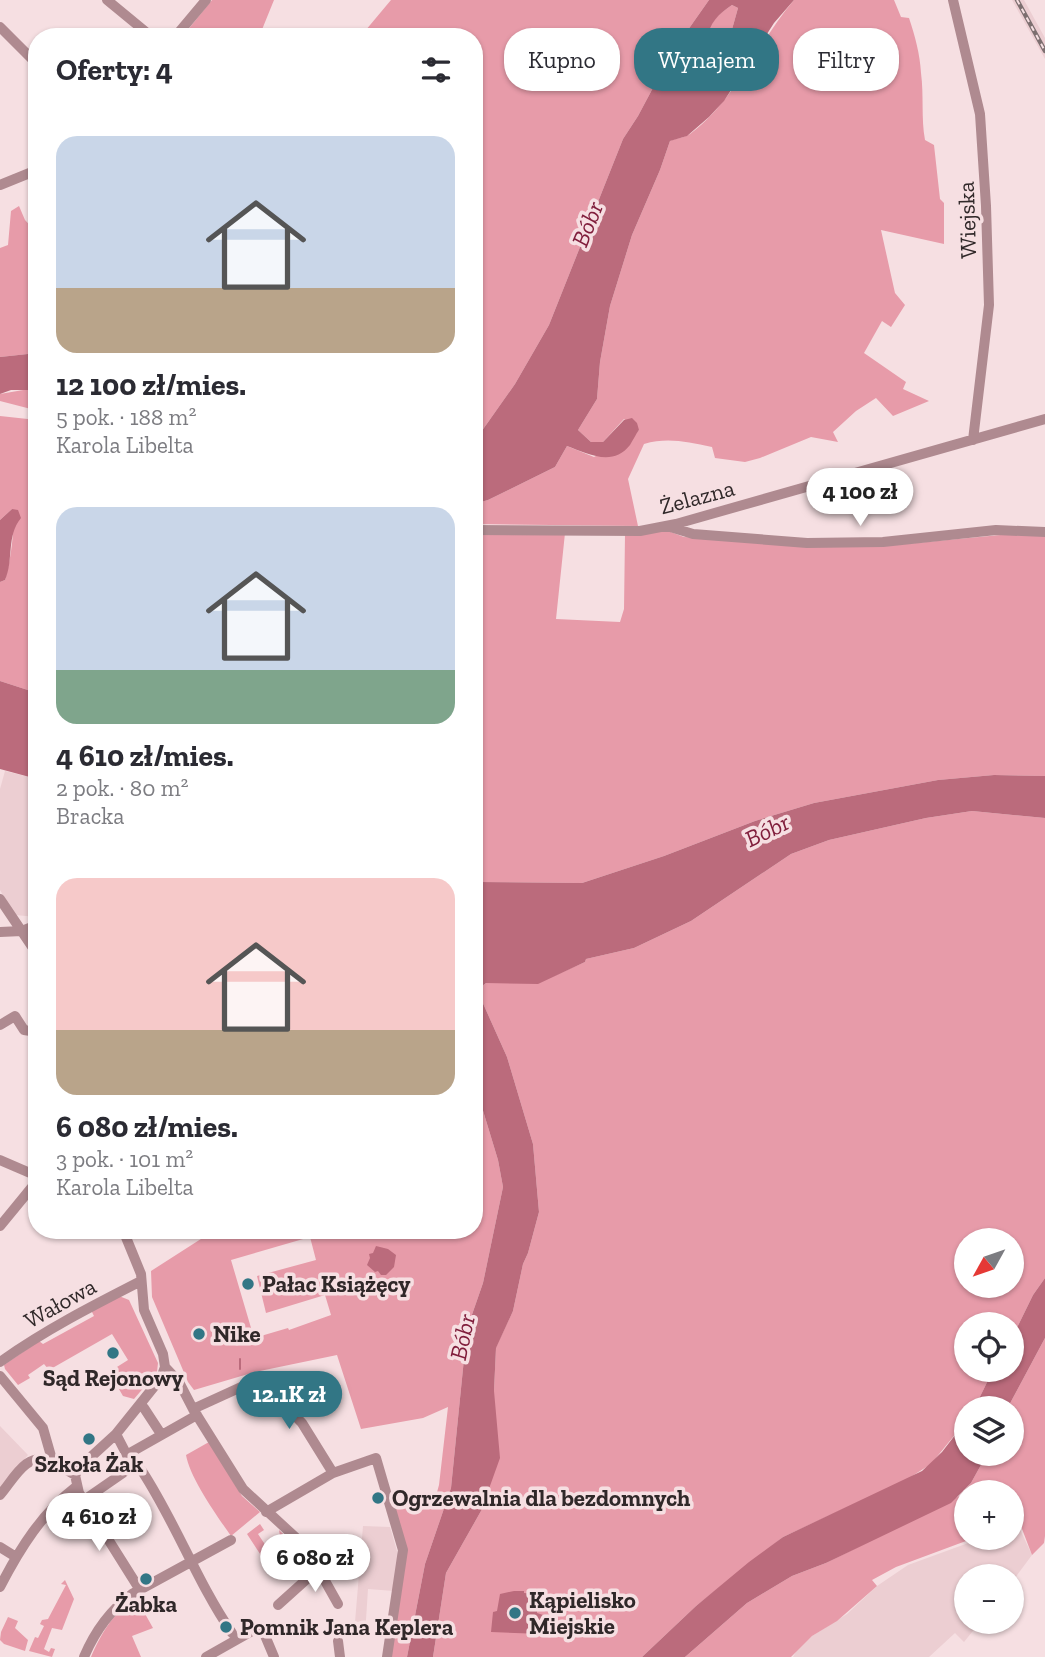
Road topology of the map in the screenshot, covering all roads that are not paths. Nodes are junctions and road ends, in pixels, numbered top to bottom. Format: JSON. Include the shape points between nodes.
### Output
{"nodes":[{"id":1,"x":107,"y":0,"type":"edge"},
{"id":2,"x":206,"y":0,"type":"edge"},
{"id":3,"x":953,"y":0,"type":"edge"},
{"id":4,"x":0,"y":27,"type":"edge"},
{"id":5,"x":141,"y":28,"type":"edge"},
{"id":6,"x":183,"y":28,"type":"edge"},
{"id":7,"x":28,"y":55,"type":"edge"},
{"id":8,"x":28,"y":174,"type":"edge"},
{"id":9,"x":0,"y":185,"type":"edge"},
{"id":10,"x":1045,"y":419,"type":"edge"},
{"id":11,"x":973,"y":440,"type":"junction"},
{"id":12,"x":667,"y":526,"type":"junction"},
{"id":13,"x":483,"y":530,"type":"edge"},
{"id":14,"x":1045,"y":532,"type":"edge"},
{"id":15,"x":0,"y":899,"type":"edge"},
{"id":16,"x":28,"y":929,"type":"edge"},
{"id":17,"x":22,"y":931,"type":"junction"},
{"id":18,"x":0,"y":932,"type":"edge"},
{"id":19,"x":28,"y":940,"type":"edge"},
{"id":20,"x":0,"y":1025,"type":"edge"},
{"id":21,"x":28,"y":1031,"type":"edge"},
{"id":22,"x":0,"y":1160,"type":"edge"},
{"id":23,"x":28,"y":1172,"type":"edge"},
{"id":24,"x":28,"y":1192,"type":"edge"},
{"id":25,"x":0,"y":1226,"type":"edge"},
{"id":26,"x":127,"y":1239,"type":"edge"},
{"id":27,"x":141,"y":1281,"type":"junction"},
{"id":28,"x":0,"y":1362,"type":"edge"},
{"id":29,"x":165,"y":1367,"type":"junction"},
{"id":30,"x":0,"y":1376,"type":"edge"},
{"id":31,"x":142,"y":1407,"type":"junction"},
{"id":32,"x":195,"y":1412,"type":"junction"},
{"id":33,"x":116,"y":1434,"type":"junction"},
{"id":34,"x":161,"y":1434,"type":"junction"},
{"id":35,"x":128,"y":1454,"type":"junction"},
{"id":36,"x":51,"y":1461,"type":"junction"},
{"id":37,"x":142,"y":1471,"type":"dead end"},
{"id":38,"x":333,"y":1472,"type":"junction"},
{"id":39,"x":75,"y":1475,"type":"junction"},
{"id":40,"x":77,"y":1486,"type":"junction"},
{"id":41,"x":0,"y":1495,"type":"edge"},
{"id":42,"x":84,"y":1500,"type":"junction"},
{"id":43,"x":266,"y":1512,"type":"junction"},
{"id":44,"x":231,"y":1540,"type":"dead end"},
{"id":45,"x":0,"y":1547,"type":"edge"},
{"id":46,"x":16,"y":1557,"type":"junction"},
{"id":47,"x":191,"y":1563,"type":"junction"},
{"id":48,"x":318,"y":1569,"type":"junction"},
{"id":49,"x":0,"y":1587,"type":"edge"},
{"id":50,"x":141,"y":1590,"type":"junction"},
{"id":51,"x":338,"y":1604,"type":"dead end"},
{"id":52,"x":278,"y":1605,"type":"dead end"},
{"id":53,"x":232,"y":1633,"type":"dead end"},
{"id":54,"x":338,"y":1641,"type":"dead end"},
{"id":55,"x":84,"y":1657,"type":"edge"},
{"id":56,"x":206,"y":1657,"type":"edge"},
{"id":57,"x":274,"y":1657,"type":"edge"},
{"id":58,"x":340,"y":1657,"type":"edge"},
{"id":59,"x":387,"y":1657,"type":"edge"}],
"edges":[{"from":1,"to":5,"type":"street"},
{"from":2,"to":6,"type":"street"},
{"from":3,"to":11,"type":"street","name":"Wiejska","via":[[979,114],[986,206],[989,305]]},
{"from":4,"to":7,"type":"street"},
{"from":8,"to":9,"type":"street"},
{"from":10,"to":11,"type":"street","name":"Żelazna"},
{"from":11,"to":12,"type":"street","name":"Żelazna"},
{"from":12,"to":13,"type":"street","name":"Żelazna","via":[[640,531]]},
{"from":12,"to":14,"type":"street","via":[[693,534],[807,543],[883,542],[996,530]]},
{"from":15,"to":17,"type":"street"},
{"from":16,"to":17,"type":"street"},
{"from":17,"to":18,"type":"street"},
{"from":17,"to":19,"type":"street"},
{"from":20,"to":21,"type":"street","via":[[15,1016]]},
{"from":22,"to":23,"type":"street"},
{"from":24,"to":25,"type":"street"},
{"from":26,"to":27,"type":"street"},
{"from":27,"to":28,"type":"street","name":"Wałowa","via":[[89,1306]]},
{"from":27,"to":29,"type":"street","via":[[144,1310]]},
{"from":29,"to":31,"type":"street"},
{"from":29,"to":32,"type":"street","via":[[176,1377]]},
{"from":30,"to":36,"type":"street","via":[[43,1428]]},
{"from":31,"to":33,"type":"street"},
{"from":31,"to":34,"type":"street"},
{"from":32,"to":34,"type":"street"},
{"from":32,"to":38,"type":"street","via":[[259,1380],[302,1423]]},
{"from":32,"to":43,"type":"street","via":[[243,1489]]},
{"from":33,"to":35,"type":"street"},
{"from":33,"to":39,"type":"street"},
{"from":34,"to":35,"type":"street"},
{"from":35,"to":42,"type":"street","via":[[128,1468]]},
{"from":36,"to":39,"type":"street"},
{"from":36,"to":41,"type":"street","via":[[27,1462]]},
{"from":37,"to":47,"type":"street"},
{"from":38,"to":43,"type":"street"},
{"from":38,"to":59,"type":"street","via":[[376,1458],[390,1504],[403,1562]]},
{"from":39,"to":40,"type":"street"},
{"from":40,"to":42,"type":"street"},
{"from":40,"to":46,"type":"street","via":[[40,1522]]},
{"from":42,"to":50,"type":"street"},
{"from":43,"to":48,"type":"street","via":[[306,1547]]},
{"from":44,"to":47,"type":"street"},
{"from":45,"to":46,"type":"street"},
{"from":46,"to":49,"type":"street"},
{"from":47,"to":50,"type":"street"},
{"from":47,"to":53,"type":"street"},
{"from":48,"to":51,"type":"street"},
{"from":48,"to":52,"type":"street"},
{"from":50,"to":55,"type":"street","via":[[108,1616]]},
{"from":54,"to":58,"type":"street"},
{"from":56,"to":57,"type":"street","via":[[261,1626]]}]}
